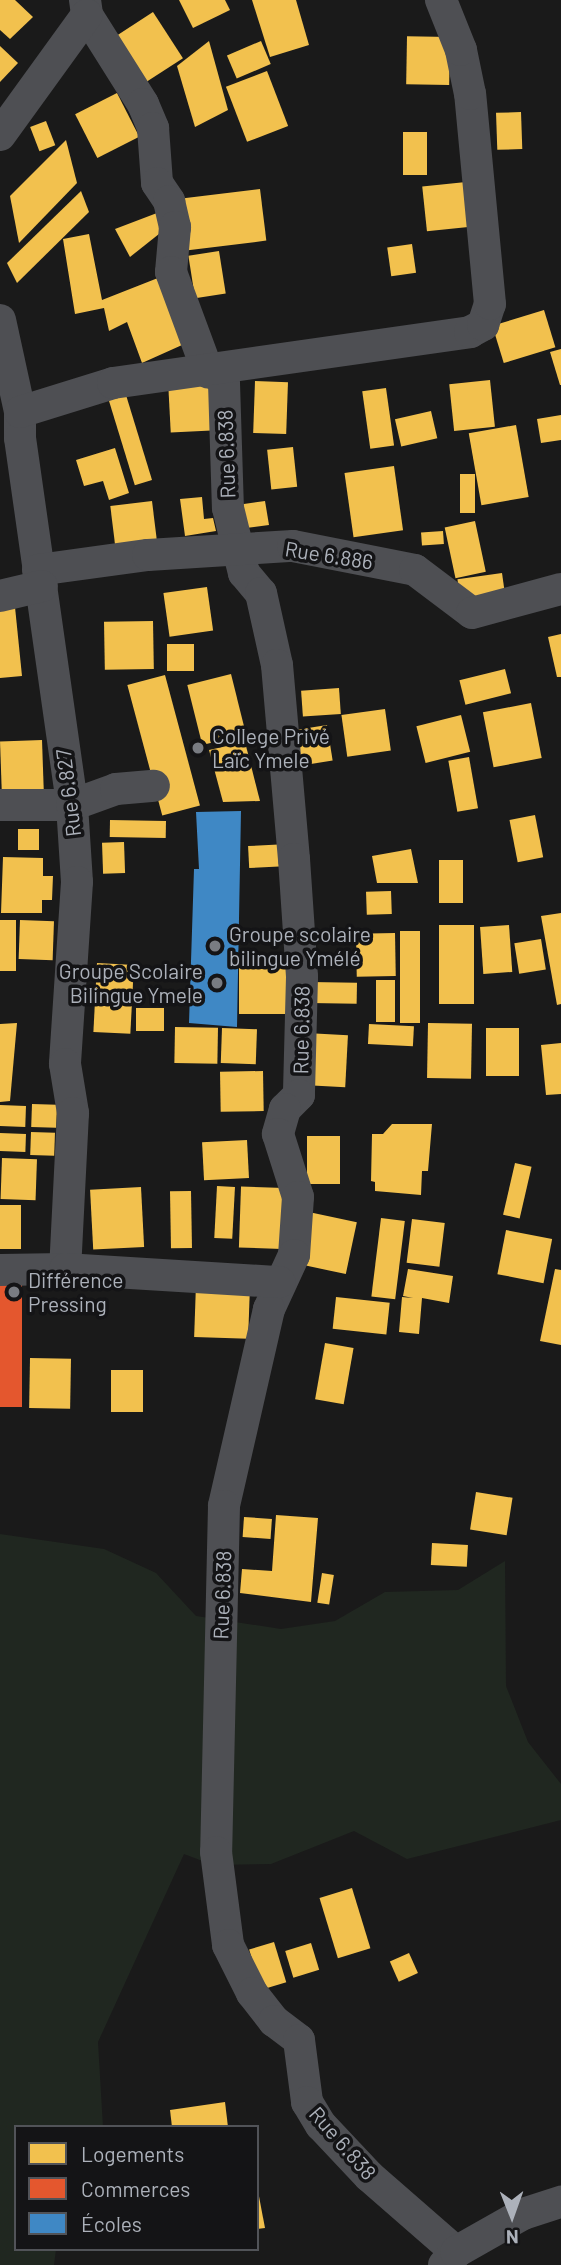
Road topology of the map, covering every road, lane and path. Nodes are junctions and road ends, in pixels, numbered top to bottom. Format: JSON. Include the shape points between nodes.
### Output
{"nodes":[{"id":1,"x":441,"y":0,"type":"edge"},
{"id":2,"x":86,"y":8,"type":"edge"},
{"id":3,"x":0,"y":135,"type":"edge"},
{"id":4,"x":0,"y":320,"type":"edge"},
{"id":5,"x":208,"y":372,"type":"junction"},
{"id":6,"x":20,"y":412,"type":"junction"},
{"id":7,"x":236,"y":549,"type":"junction"},
{"id":8,"x":40,"y":578,"type":"junction"},
{"id":9,"x":561,"y":589,"type":"edge"},
{"id":10,"x":0,"y":596,"type":"edge"},
{"id":11,"x":154,"y":786,"type":"dead end"},
{"id":12,"x":72,"y":805,"type":"junction"},
{"id":13,"x":0,"y":806,"type":"edge"},
{"id":14,"x":65,"y":1269,"type":"junction"},
{"id":15,"x":0,"y":1270,"type":"edge"},
{"id":16,"x":280,"y":1282,"type":"junction"},
{"id":17,"x":561,"y":2203,"type":"edge"},
{"id":18,"x":450,"y":2259,"type":"edge"}],
"edges":[{"from":1,"to":5,"type":"street","via":[[461,50],[470,94],[490,304],[484,325],[470,332]]},
{"from":2,"to":3,"type":"street"},
{"from":2,"to":5,"type":"street","name":"Rue 6.838","via":[[153,128],[157,183],[169,201],[175,227],[171,272]]},
{"from":4,"to":6,"type":"street","name":"Rue 6.827"},
{"from":5,"to":6,"type":"street","via":[[113,383]]},
{"from":5,"to":7,"type":"street","name":"Rue 6.838","via":[[224,383],[228,508]]},
{"from":6,"to":8,"type":"street","name":"Rue 6.827"},
{"from":7,"to":8,"type":"street","name":"Rue 6.886","via":[[148,555]]},
{"from":7,"to":9,"type":"street","name":"Rue 6.886","via":[[293,547],[415,570],[472,613]]},
{"from":7,"to":16,"type":"street","name":"Rue 6.838","via":[[244,573],[261,593],[277,665],[300,953],[299,1095],[285,1109],[278,1134],[298,1197],[293,1255]]},
{"from":8,"to":10,"type":"street","name":"Rue 6.886"},
{"from":8,"to":12,"type":"street","name":"Rue 6.827"},
{"from":11,"to":12,"type":"street","via":[[116,789]]},
{"from":12,"to":13,"type":"street"},
{"from":12,"to":14,"type":"street","name":"Rue 6.827","via":[[76,882],[65,1064],[73,1113]]},
{"from":14,"to":15,"type":"street"},
{"from":14,"to":16,"type":"street"},
{"from":16,"to":18,"type":"street","name":"Rue 6.838","via":[[269,1309],[224,1506],[216,1852],[228,1945],[252,1993],[274,2021],[299,2040],[307,2102],[321,2125]]},
{"from":17,"to":18,"type":"street","via":[[523,2214]]}]}
